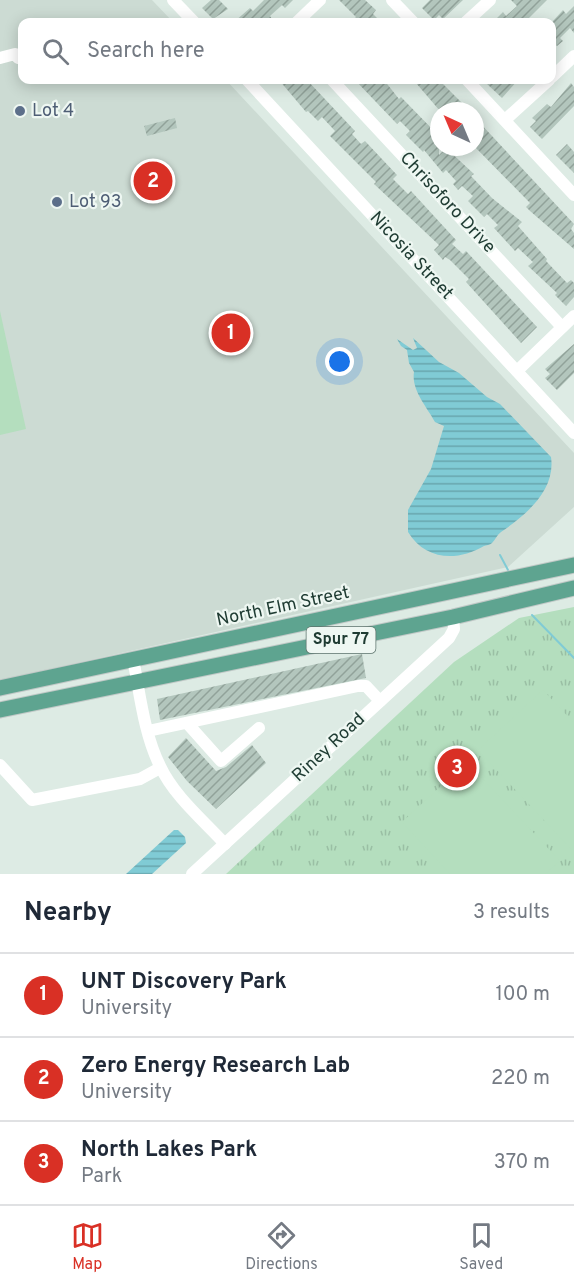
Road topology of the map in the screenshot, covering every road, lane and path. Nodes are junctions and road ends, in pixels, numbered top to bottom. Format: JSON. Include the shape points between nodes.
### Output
{"nodes":[{"id":1,"x":173,"y":0,"type":"edge"},
{"id":2,"x":320,"y":0,"type":"edge"},
{"id":3,"x":392,"y":0,"type":"edge"},
{"id":4,"x":490,"y":0,"type":"edge"},
{"id":5,"x":190,"y":18,"type":"edge"},
{"id":6,"x":301,"y":18,"type":"edge"},
{"id":7,"x":409,"y":18,"type":"edge"},
{"id":8,"x":470,"y":18,"type":"edge"},
{"id":9,"x":574,"y":56,"type":"edge"},
{"id":10,"x":0,"y":57,"type":"edge"},
{"id":11,"x":18,"y":58,"type":"dead end"},
{"id":12,"x":556,"y":72,"type":"edge"},
{"id":13,"x":251,"y":84,"type":"edge"},
{"id":14,"x":336,"y":84,"type":"edge"},
{"id":15,"x":471,"y":84,"type":"edge"},
{"id":16,"x":544,"y":84,"type":"edge"},
{"id":17,"x":505,"y":120,"type":"junction"},
{"id":18,"x":574,"y":195,"type":"edge"},
{"id":19,"x":574,"y":316,"type":"edge"},
{"id":20,"x":562,"y":327,"type":"junction"},
{"id":21,"x":518,"y":370,"type":"junction"},
{"id":22,"x":574,"y":433,"type":"edge"},
{"id":23,"x":574,"y":565,"type":"edge"},
{"id":24,"x":574,"y":588,"type":"edge"},
{"id":25,"x":453,"y":617,"type":"junction"},
{"id":26,"x":133,"y":659,"type":"junction"},
{"id":27,"x":137,"y":682,"type":"junction"},
{"id":28,"x":0,"y":688,"type":"edge"},
{"id":29,"x":380,"y":700,"type":"junction"},
{"id":30,"x":0,"y":710,"type":"edge"},
{"id":31,"x":187,"y":723,"type":"junction"},
{"id":32,"x":259,"y":728,"type":"dead end"},
{"id":33,"x":148,"y":731,"type":"junction"},
{"id":34,"x":0,"y":765,"type":"edge"},
{"id":35,"x":160,"y":768,"type":"junction"},
{"id":36,"x":225,"y":843,"type":"junction"},
{"id":37,"x":192,"y":874,"type":"edge"}],
"edges":[{"from":1,"to":5,"type":"street"},
{"from":2,"to":6,"type":"street"},
{"from":3,"to":7,"type":"street"},
{"from":4,"to":8,"type":"street"},
{"from":9,"to":12,"type":"street"},
{"from":10,"to":11,"type":"street","via":[[15,54]]},
{"from":13,"to":21,"type":"street","name":"Nicosia Street"},
{"from":14,"to":20,"type":"street","name":"Chrisoforo Drive"},
{"from":15,"to":17,"type":"street"},
{"from":16,"to":17,"type":"street"},
{"from":17,"to":18,"type":"street"},
{"from":19,"to":20,"type":"street"},
{"from":20,"to":21,"type":"street"},
{"from":21,"to":22,"type":"street","name":"Nicosia Street"},
{"from":23,"to":26,"type":"main road","name":"North Elm Street","number":"Spur 77"},
{"from":24,"to":25,"type":"main road","number":"Spur 77"},
{"from":25,"to":27,"type":"main road","number":"Spur 77"},
{"from":25,"to":29,"type":"street","name":"Riney Road","via":[[454,629],[449,638]]},
{"from":26,"to":27,"type":"street"},
{"from":26,"to":28,"type":"main road","name":"North Elm Street","number":"Spur 77"},
{"from":27,"to":30,"type":"main road","number":"Spur 77"},
{"from":27,"to":33,"type":"street"},
{"from":29,"to":31,"type":"street","via":[[362,686]]},
{"from":29,"to":36,"type":"street","name":"Riney Road"},
{"from":31,"to":32,"type":"street","via":[[221,761]]},
{"from":31,"to":33,"type":"street"},
{"from":33,"to":35,"type":"street"},
{"from":34,"to":35,"type":"street","via":[[32,800],[140,779]]},
{"from":35,"to":36,"type":"street","via":[[175,790]]},
{"from":36,"to":37,"type":"street","name":"Riney Road"}]}
